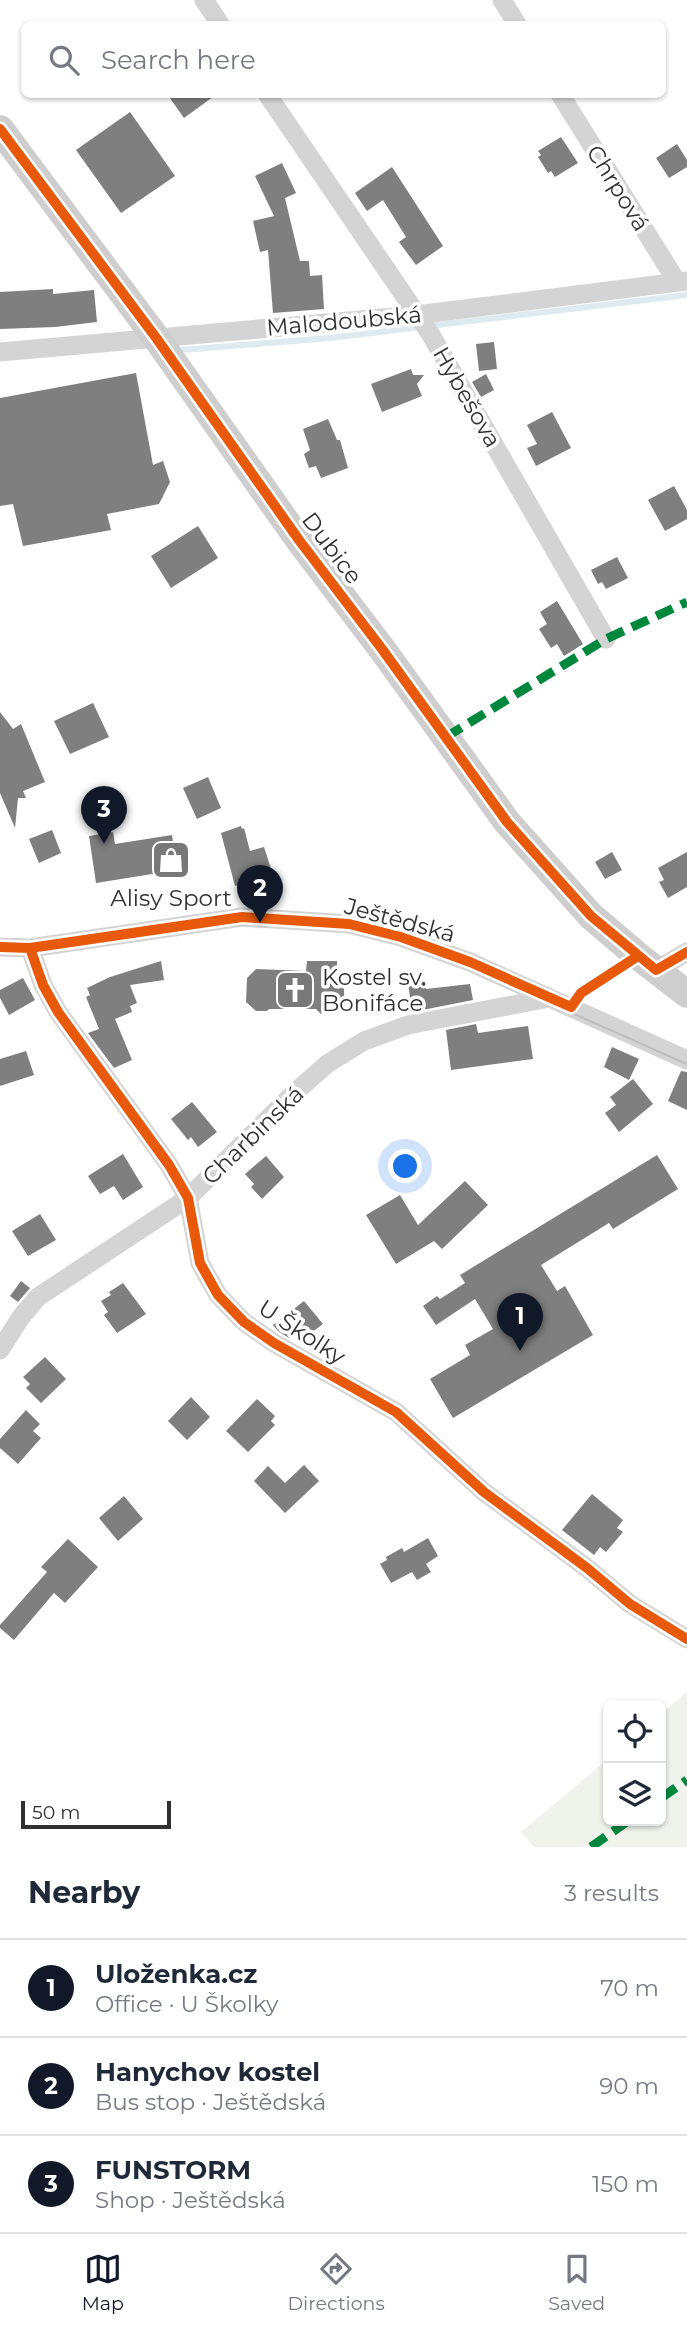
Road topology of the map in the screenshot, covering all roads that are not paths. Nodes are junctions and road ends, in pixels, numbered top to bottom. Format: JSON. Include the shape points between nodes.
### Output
{"nodes":[{"id":1,"x":204,"y":0,"type":"edge"},
{"id":2,"x":502,"y":0,"type":"edge"},
{"id":3,"x":218,"y":21,"type":"edge"},
{"id":4,"x":515,"y":21,"type":"edge"},
{"id":5,"x":270,"y":98,"type":"edge"},
{"id":6,"x":563,"y":98,"type":"edge"},
{"id":7,"x":0,"y":129,"type":"edge"},
{"id":8,"x":682,"y":281,"type":"edge"},
{"id":9,"x":416,"y":315,"type":"junction"},
{"id":10,"x":157,"y":339,"type":"junction"},
{"id":11,"x":0,"y":352,"type":"edge"},
{"id":12,"x":606,"y":639,"type":"dead end"},
{"id":13,"x":0,"y":947,"type":"edge"},
{"id":14,"x":30,"y":947,"type":"junction"},
{"id":15,"x":687,"y":952,"type":"edge"},
{"id":16,"x":656,"y":970,"type":"junction"},
{"id":17,"x":687,"y":993,"type":"edge"},
{"id":18,"x":549,"y":998,"type":"junction"},
{"id":19,"x":687,"y":1060,"type":"edge"},
{"id":20,"x":188,"y":1198,"type":"junction"},
{"id":21,"x":0,"y":1350,"type":"edge"},
{"id":22,"x":687,"y":1639,"type":"edge"}],
"edges":[{"from":1,"to":3,"type":"street"},
{"from":2,"to":4,"type":"street"},
{"from":5,"to":9,"type":"street","name":"Hybešova"},
{"from":6,"to":8,"type":"street","name":"Chrpová"},
{"from":7,"to":10,"type":"street","name":"Dubice"},
{"from":8,"to":9,"type":"street","name":"Malodoubská"},
{"from":9,"to":10,"type":"street","name":"Malodoubská"},
{"from":9,"to":12,"type":"street","name":"Hybešova"},
{"from":10,"to":11,"type":"street","name":"Malodoubská"},
{"from":10,"to":16,"type":"street","name":"Dubice","via":[[507,822],[591,916]]},
{"from":13,"to":14,"type":"street","name":"Ještědská"},
{"from":14,"to":18,"type":"street","name":"Ještědská","via":[[242,917],[349,924],[471,962]]},
{"from":14,"to":20,"type":"street","name":"U Školky","via":[[58,1012]]},
{"from":15,"to":16,"type":"street"},
{"from":16,"to":17,"type":"street"},
{"from":18,"to":19,"type":"street","name":"Ještědská"},
{"from":18,"to":20,"type":"street","name":"Charbinská","via":[[408,1025],[364,1041],[327,1064],[292,1095]]},
{"from":20,"to":21,"type":"street","name":"Charbinská","via":[[38,1297]]},
{"from":20,"to":22,"type":"street","name":"U Školky","via":[[200,1263],[218,1295],[244,1322],[396,1412],[484,1492],[630,1604]]}]}
